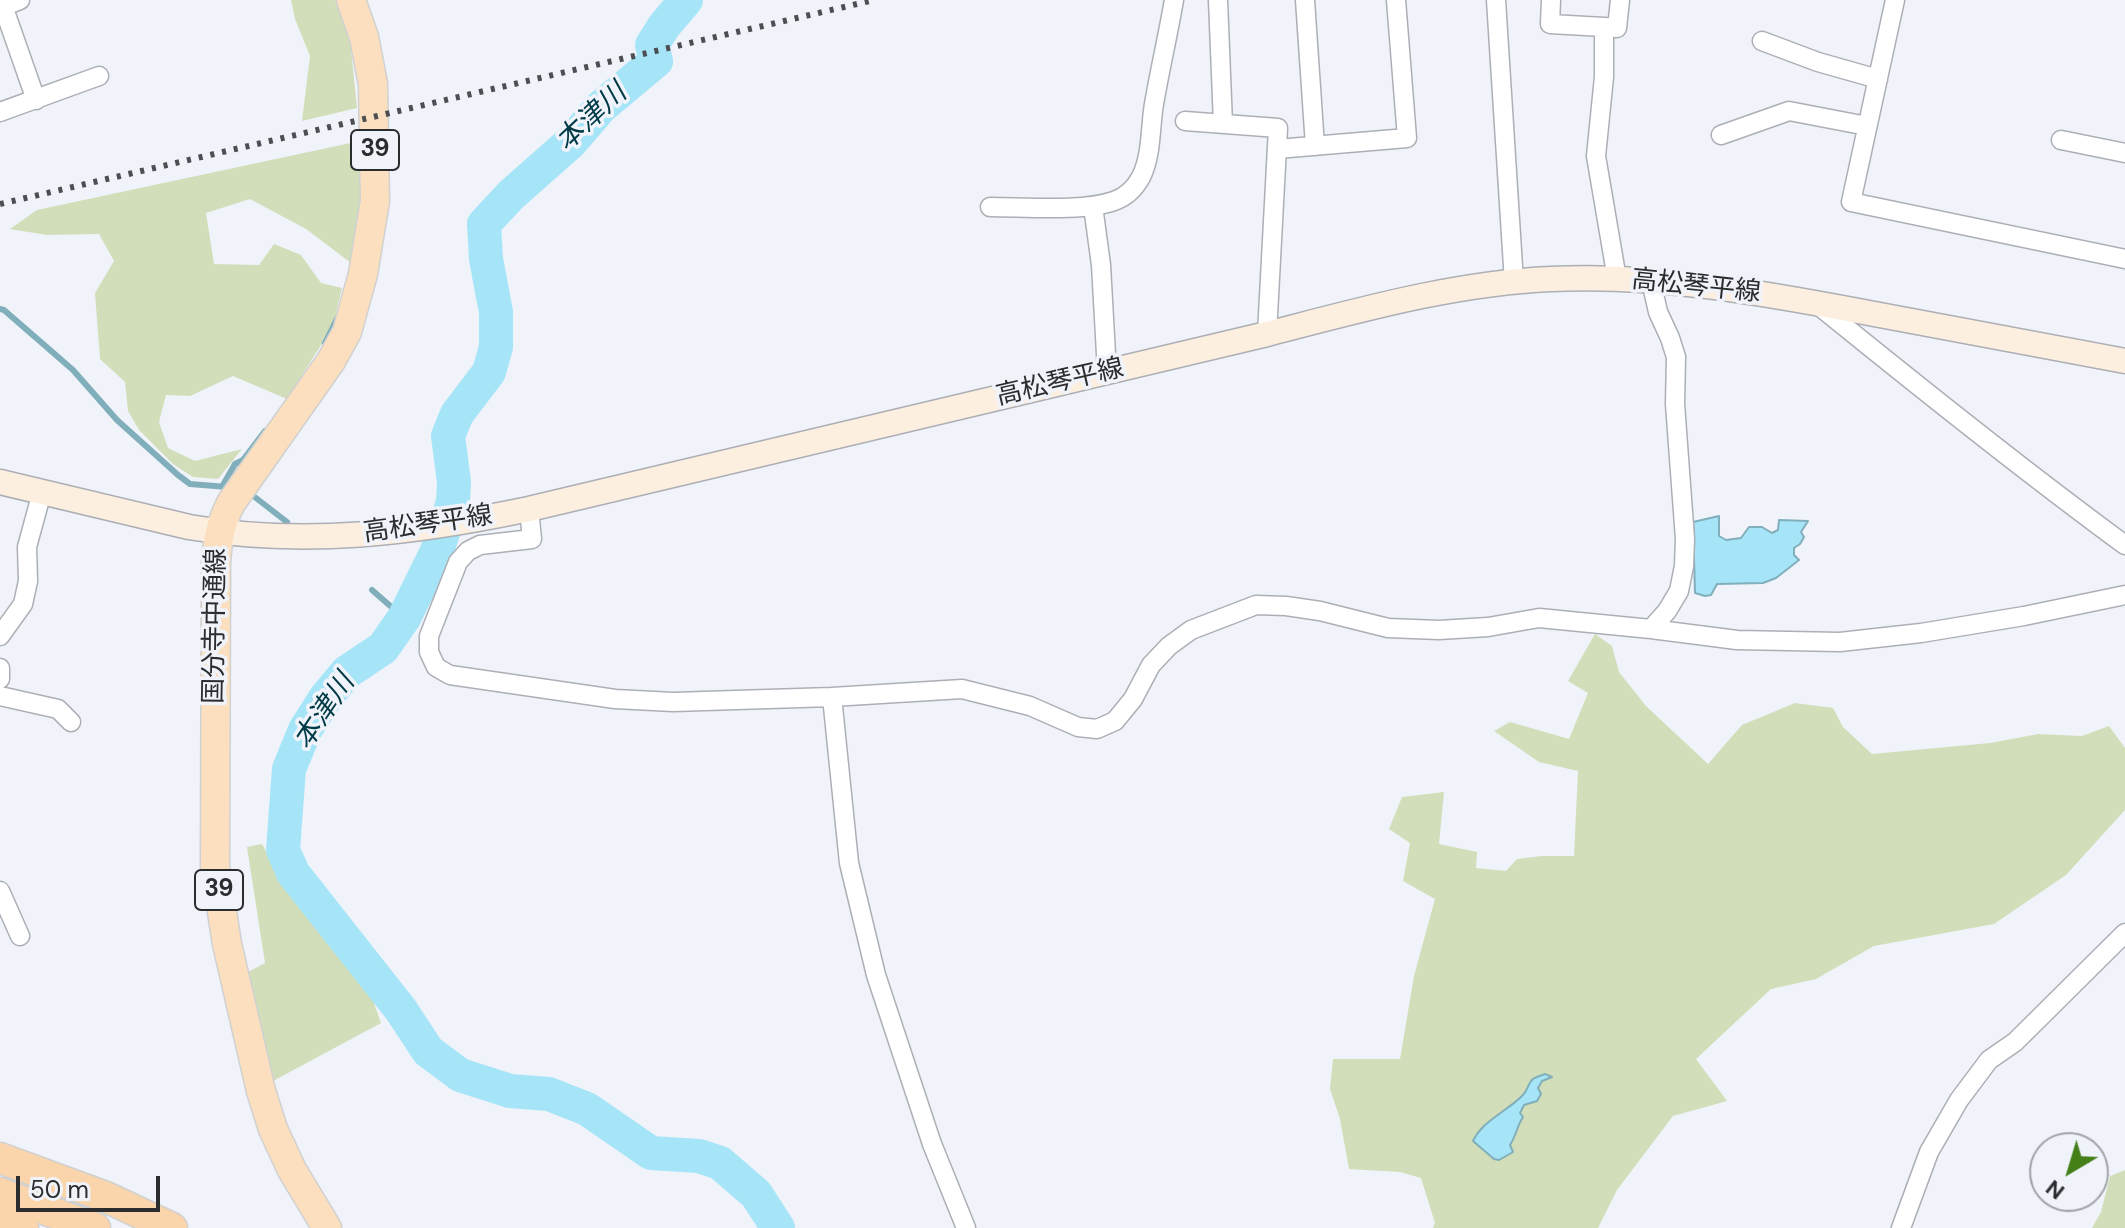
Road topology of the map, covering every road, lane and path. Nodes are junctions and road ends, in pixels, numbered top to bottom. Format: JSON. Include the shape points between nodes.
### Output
{"nodes":[{"id":1,"x":351,"y":0,"type":"edge"},
{"id":2,"x":1174,"y":0,"type":"edge"},
{"id":3,"x":1218,"y":0,"type":"edge"},
{"id":4,"x":1305,"y":0,"type":"edge"},
{"id":5,"x":1396,"y":0,"type":"edge"},
{"id":6,"x":1496,"y":0,"type":"edge"},
{"id":7,"x":1551,"y":0,"type":"edge"},
{"id":8,"x":1620,"y":0,"type":"edge"},
{"id":9,"x":1895,"y":0,"type":"edge"},
{"id":10,"x":6,"y":4,"type":"edge"},
{"id":11,"x":1604,"y":27,"type":"junction"},
{"id":12,"x":1762,"y":41,"type":"dead end"},
{"id":13,"x":99,"y":76,"type":"dead end"},
{"id":14,"x":1878,"y":79,"type":"junction"},
{"id":15,"x":36,"y":100,"type":"junction"},
{"id":16,"x":0,"y":112,"type":"edge"},
{"id":17,"x":1185,"y":121,"type":"dead end"},
{"id":18,"x":1223,"y":124,"type":"junction"},
{"id":19,"x":1867,"y":126,"type":"junction"},
{"id":20,"x":1721,"y":135,"type":"dead end"},
{"id":21,"x":2061,"y":140,"type":"dead end"},
{"id":22,"x":1315,"y":146,"type":"junction"},
{"id":23,"x":1277,"y":149,"type":"junction"},
{"id":24,"x":2125,"y":153,"type":"edge"},
{"id":25,"x":1093,"y":206,"type":"junction"},
{"id":26,"x":990,"y":207,"type":"dead end"},
{"id":27,"x":2125,"y":259,"type":"edge"},
{"id":28,"x":1617,"y":279,"type":"junction"},
{"id":29,"x":1651,"y":281,"type":"junction"},
{"id":30,"x":1514,"y":282,"type":"junction"},
{"id":31,"x":1815,"y":303,"type":"junction"},
{"id":32,"x":1267,"y":334,"type":"junction"},
{"id":33,"x":2125,"y":361,"type":"edge"},
{"id":34,"x":1107,"y":372,"type":"junction"},
{"id":35,"x":0,"y":482,"type":"edge"},
{"id":36,"x":42,"y":492,"type":"junction"},
{"id":37,"x":529,"y":509,"type":"junction"},
{"id":38,"x":218,"y":532,"type":"junction"},
{"id":39,"x":2125,"y":545,"type":"edge"},
{"id":40,"x":2125,"y":595,"type":"edge"},
{"id":41,"x":1651,"y":629,"type":"junction"},
{"id":42,"x":0,"y":636,"type":"edge"},
{"id":43,"x":0,"y":668,"type":"edge"},
{"id":44,"x":0,"y":679,"type":"edge"},
{"id":45,"x":0,"y":696,"type":"edge"},
{"id":46,"x":832,"y":697,"type":"junction"},
{"id":47,"x":71,"y":722,"type":"dead end"},
{"id":48,"x":0,"y":891,"type":"edge"},
{"id":49,"x":2125,"y":933,"type":"edge"},
{"id":50,"x":20,"y":936,"type":"dead end"},
{"id":51,"x":0,"y":1158,"type":"edge"},
{"id":52,"x":0,"y":1193,"type":"edge"},
{"id":53,"x":0,"y":1220,"type":"edge"},
{"id":54,"x":23,"y":1228,"type":"edge"},
{"id":55,"x":95,"y":1228,"type":"edge"},
{"id":56,"x":172,"y":1228,"type":"edge"},
{"id":57,"x":327,"y":1228,"type":"edge"},
{"id":58,"x":966,"y":1228,"type":"edge"},
{"id":59,"x":1901,"y":1228,"type":"edge"}],
"edges":[{"from":1,"to":38,"type":"main road","name":"国分寺中通線","number":"39","via":[[373,84],[375,201],[363,274],[347,332],[331,361],[231,503]]},
{"from":2,"to":25,"type":"street","via":[[1147,162],[1129,193]]},
{"from":3,"to":18,"type":"street"},
{"from":4,"to":22,"type":"street"},
{"from":5,"to":22,"type":"street","via":[[1407,138]]},
{"from":6,"to":30,"type":"street"},
{"from":7,"to":11,"type":"street","via":[[1550,24]]},
{"from":8,"to":11,"type":"street","via":[[1617,28]]},
{"from":9,"to":14,"type":"street"},
{"from":10,"to":15,"type":"street"},
{"from":11,"to":28,"type":"street","via":[[1596,156]]},
{"from":12,"to":14,"type":"street"},
{"from":13,"to":15,"type":"street"},
{"from":14,"to":19,"type":"street"},
{"from":15,"to":16,"type":"street"},
{"from":17,"to":18,"type":"street"},
{"from":18,"to":23,"type":"street","via":[[1278,128]]},
{"from":19,"to":20,"type":"street","via":[[1789,111]]},
{"from":19,"to":27,"type":"street","via":[[1851,202]]},
{"from":21,"to":24,"type":"street"},
{"from":22,"to":23,"type":"street"},
{"from":23,"to":32,"type":"street"},
{"from":25,"to":26,"type":"street"},
{"from":25,"to":34,"type":"street"},
{"from":28,"to":29,"type":"main road","name":"高松琴平線"},
{"from":28,"to":30,"type":"main road","name":"高松琴平線"},
{"from":29,"to":31,"type":"main road","name":"高松琴平線","via":[[1749,290]]},
{"from":29,"to":41,"type":"street","via":[[1676,357],[1685,539],[1679,591]]},
{"from":30,"to":32,"type":"main road","name":"高松琴平線"},
{"from":31,"to":33,"type":"main road","name":"高松琴平線"},
{"from":31,"to":39,"type":"street"},
{"from":32,"to":34,"type":"main road","name":"高松琴平線"},
{"from":34,"to":37,"type":"main road","name":"高松琴平線"},
{"from":35,"to":36,"type":"main road","name":"高松琴平線"},
{"from":36,"to":38,"type":"main road","name":"高松琴平線"},
{"from":36,"to":42,"type":"street","via":[[27,547],[23,604]]},
{"from":37,"to":38,"type":"main road","name":"高松琴平線","via":[[422,530],[295,537]]},
{"from":37,"to":46,"type":"street","via":[[532,539],[480,545],[458,562],[429,636],[436,667],[450,675],[615,699]]},
{"from":38,"to":57,"type":"main road","name":"国分寺中通線","number":"39","via":[[215,867],[227,944],[273,1129]]},
{"from":40,"to":41,"type":"street","via":[[1921,633],[1840,642],[1737,640]]},
{"from":41,"to":46,"type":"street","via":[[1539,618],[1488,627],[1388,628],[1320,611],[1256,605],[1191,630],[1169,646],[1115,721],[1097,729],[962,689]]},
{"from":43,"to":44,"type":"street"},
{"from":45,"to":47,"type":"street","via":[[58,709]]},
{"from":46,"to":58,"type":"street","via":[[849,863],[876,975]]},
{"from":48,"to":50,"type":"street"},
{"from":49,"to":59,"type":"street","via":[[2015,1042],[1989,1060],[1929,1152]]},
{"from":51,"to":56,"type":"highway"},
{"from":52,"to":55,"type":"highway"},
{"from":53,"to":54,"type":"highway"}]}
